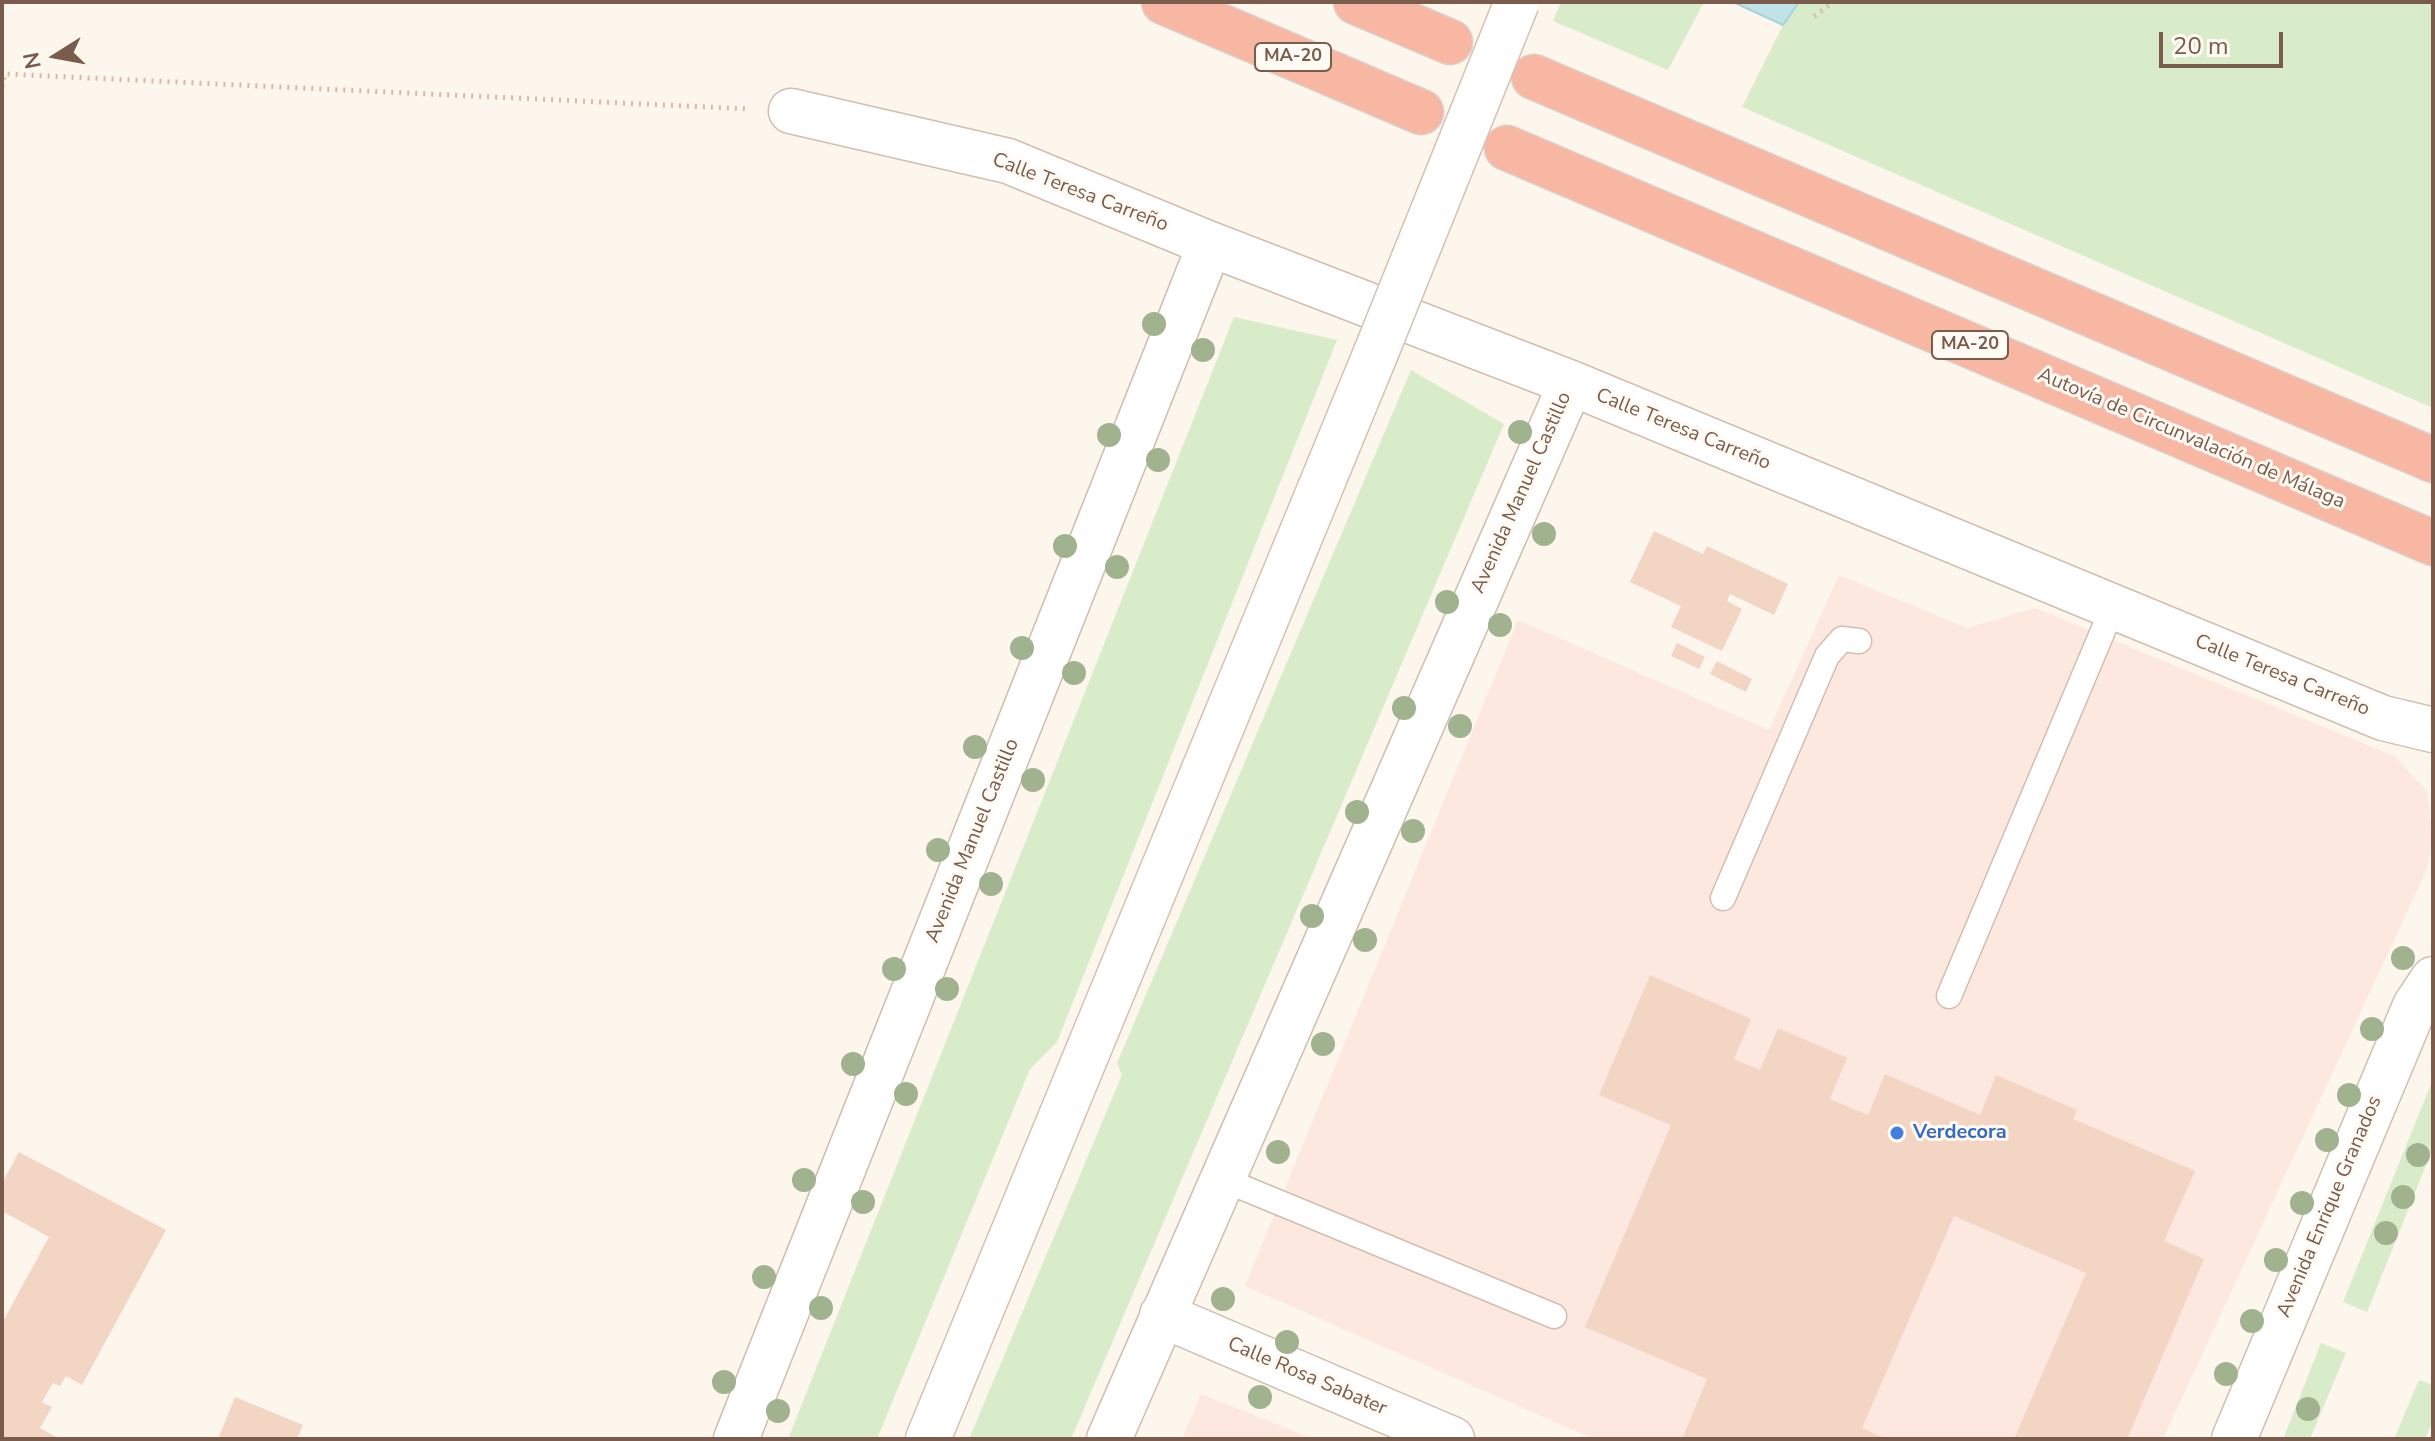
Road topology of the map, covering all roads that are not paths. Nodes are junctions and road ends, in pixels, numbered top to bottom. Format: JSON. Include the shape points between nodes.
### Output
{"nodes":[{"id":1,"x":1164,"y":2,"type":"edge"},
{"id":2,"x":1356,"y":2,"type":"edge"},
{"id":3,"x":1517,"y":2,"type":"edge"},
{"id":4,"x":1450,"y":42,"type":"dead end"},
{"id":5,"x":1534,"y":77,"type":"dead end"},
{"id":6,"x":791,"y":111,"type":"road end"},
{"id":7,"x":1421,"y":112,"type":"dead end"},
{"id":8,"x":1507,"y":148,"type":"dead end"},
{"id":9,"x":1210,"y":244,"type":"junction"},
{"id":10,"x":1571,"y":383,"type":"junction"},
{"id":11,"x":2433,"y":460,"type":"edge"},
{"id":12,"x":2433,"y":543,"type":"edge"},
{"id":13,"x":2113,"y":607,"type":"junction"},
{"id":14,"x":1859,"y":641,"type":"dead end"},
{"id":15,"x":2383,"y":718,"type":"junction"},
{"id":16,"x":2433,"y":730,"type":"edge"},
{"id":17,"x":2433,"y":760,"type":"edge"},
{"id":18,"x":1723,"y":898,"type":"dead end"},
{"id":19,"x":2433,"y":979,"type":"edge"},
{"id":20,"x":1949,"y":996,"type":"dead end"},
{"id":21,"x":1222,"y":1179,"type":"junction"},
{"id":22,"x":1162,"y":1315,"type":"junction"},
{"id":23,"x":1554,"y":1316,"type":"dead end"},
{"id":24,"x":736,"y":1439,"type":"edge"},
{"id":25,"x":928,"y":1439,"type":"edge"},
{"id":26,"x":1109,"y":1439,"type":"edge"},
{"id":27,"x":1452,"y":1439,"type":"edge"},
{"id":28,"x":2234,"y":1439,"type":"edge"}],
"edges":[{"from":1,"to":7,"type":"highway","number":"MA-20"},
{"from":2,"to":4,"type":"highway"},
{"from":3,"to":25,"type":"street","bridge":true},
{"from":5,"to":11,"type":"highway"},
{"from":6,"to":9,"type":"street","name":"Calle Teresa Carreño","via":[[1008,161]]},
{"from":8,"to":12,"type":"highway","name":"Autovía de Circunvalación de Málaga","number":"MA-20"},
{"from":9,"to":10,"type":"street","name":"Calle Teresa Carreño"},
{"from":9,"to":24,"type":"street","name":"Avenida Manuel Castillo"},
{"from":10,"to":13,"type":"street","name":"Calle Teresa Carreño"},
{"from":10,"to":21,"type":"street","name":"Avenida Manuel Castillo"},
{"from":13,"to":15,"type":"street","name":"Calle Teresa Carreño"},
{"from":13,"to":20,"type":"lane"},
{"from":14,"to":18,"type":"lane","via":[[1842,639],[1827,656]]},
{"from":15,"to":16,"type":"street","name":"Calle Teresa Carreño"},
{"from":15,"to":17,"type":"street","name":"Calle Teresa Carreño"},
{"from":19,"to":28,"type":"street","name":"Avenida Enrique Granados","via":[[2415,1006]]},
{"from":21,"to":22,"type":"street","name":"Avenida Manuel Castillo"},
{"from":21,"to":23,"type":"lane"},
{"from":22,"to":26,"type":"street","name":"Avenida Manuel Castillo"},
{"from":22,"to":27,"type":"street","name":"Calle Rosa Sabater"}]}
